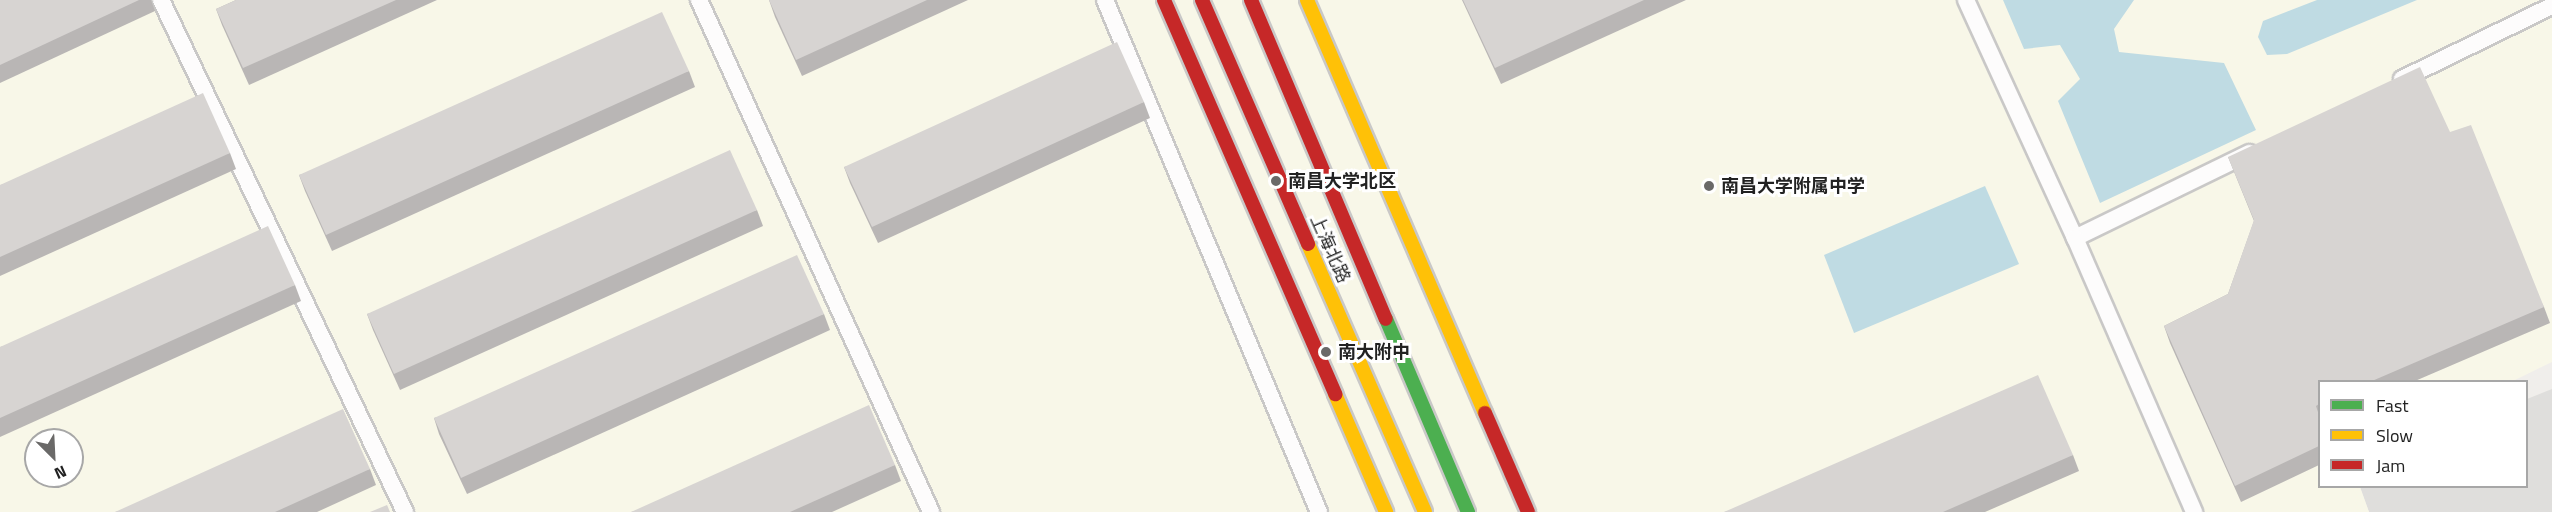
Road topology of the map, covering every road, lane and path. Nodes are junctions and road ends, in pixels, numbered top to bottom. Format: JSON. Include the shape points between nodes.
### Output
{"nodes":[{"id":1,"x":161,"y":0,"type":"edge"},
{"id":2,"x":699,"y":0,"type":"edge"},
{"id":3,"x":1105,"y":0,"type":"edge"},
{"id":4,"x":1164,"y":0,"type":"edge"},
{"id":5,"x":1202,"y":0,"type":"edge"},
{"id":6,"x":1251,"y":0,"type":"edge"},
{"id":7,"x":1307,"y":0,"type":"edge"},
{"id":8,"x":1966,"y":0,"type":"edge"},
{"id":9,"x":2552,"y":6,"type":"edge"},
{"id":10,"x":2382,"y":88,"type":"edge"},
{"id":11,"x":2266,"y":145,"type":"edge"},
{"id":12,"x":2075,"y":238,"type":"junction"},
{"id":13,"x":405,"y":512,"type":"edge"},
{"id":14,"x":931,"y":512,"type":"edge"},
{"id":15,"x":1319,"y":512,"type":"edge"},
{"id":16,"x":1386,"y":512,"type":"edge"},
{"id":17,"x":1425,"y":512,"type":"edge"},
{"id":18,"x":1468,"y":512,"type":"edge"},
{"id":19,"x":1528,"y":512,"type":"edge"},
{"id":20,"x":2194,"y":512,"type":"edge"}],
"edges":[{"from":1,"to":13,"type":"lane"},
{"from":2,"to":14,"type":"lane"},
{"from":3,"to":15,"type":"lane"},
{"from":4,"to":16,"type":"street"},
{"from":5,"to":17,"type":"street","name":"上海北路"},
{"from":6,"to":18,"type":"street","name":"上海北路"},
{"from":7,"to":19,"type":"street"},
{"from":8,"to":12,"type":"lane"},
{"from":9,"to":10,"type":"lane"},
{"from":11,"to":12,"type":"lane"},
{"from":12,"to":20,"type":"lane"}]}
